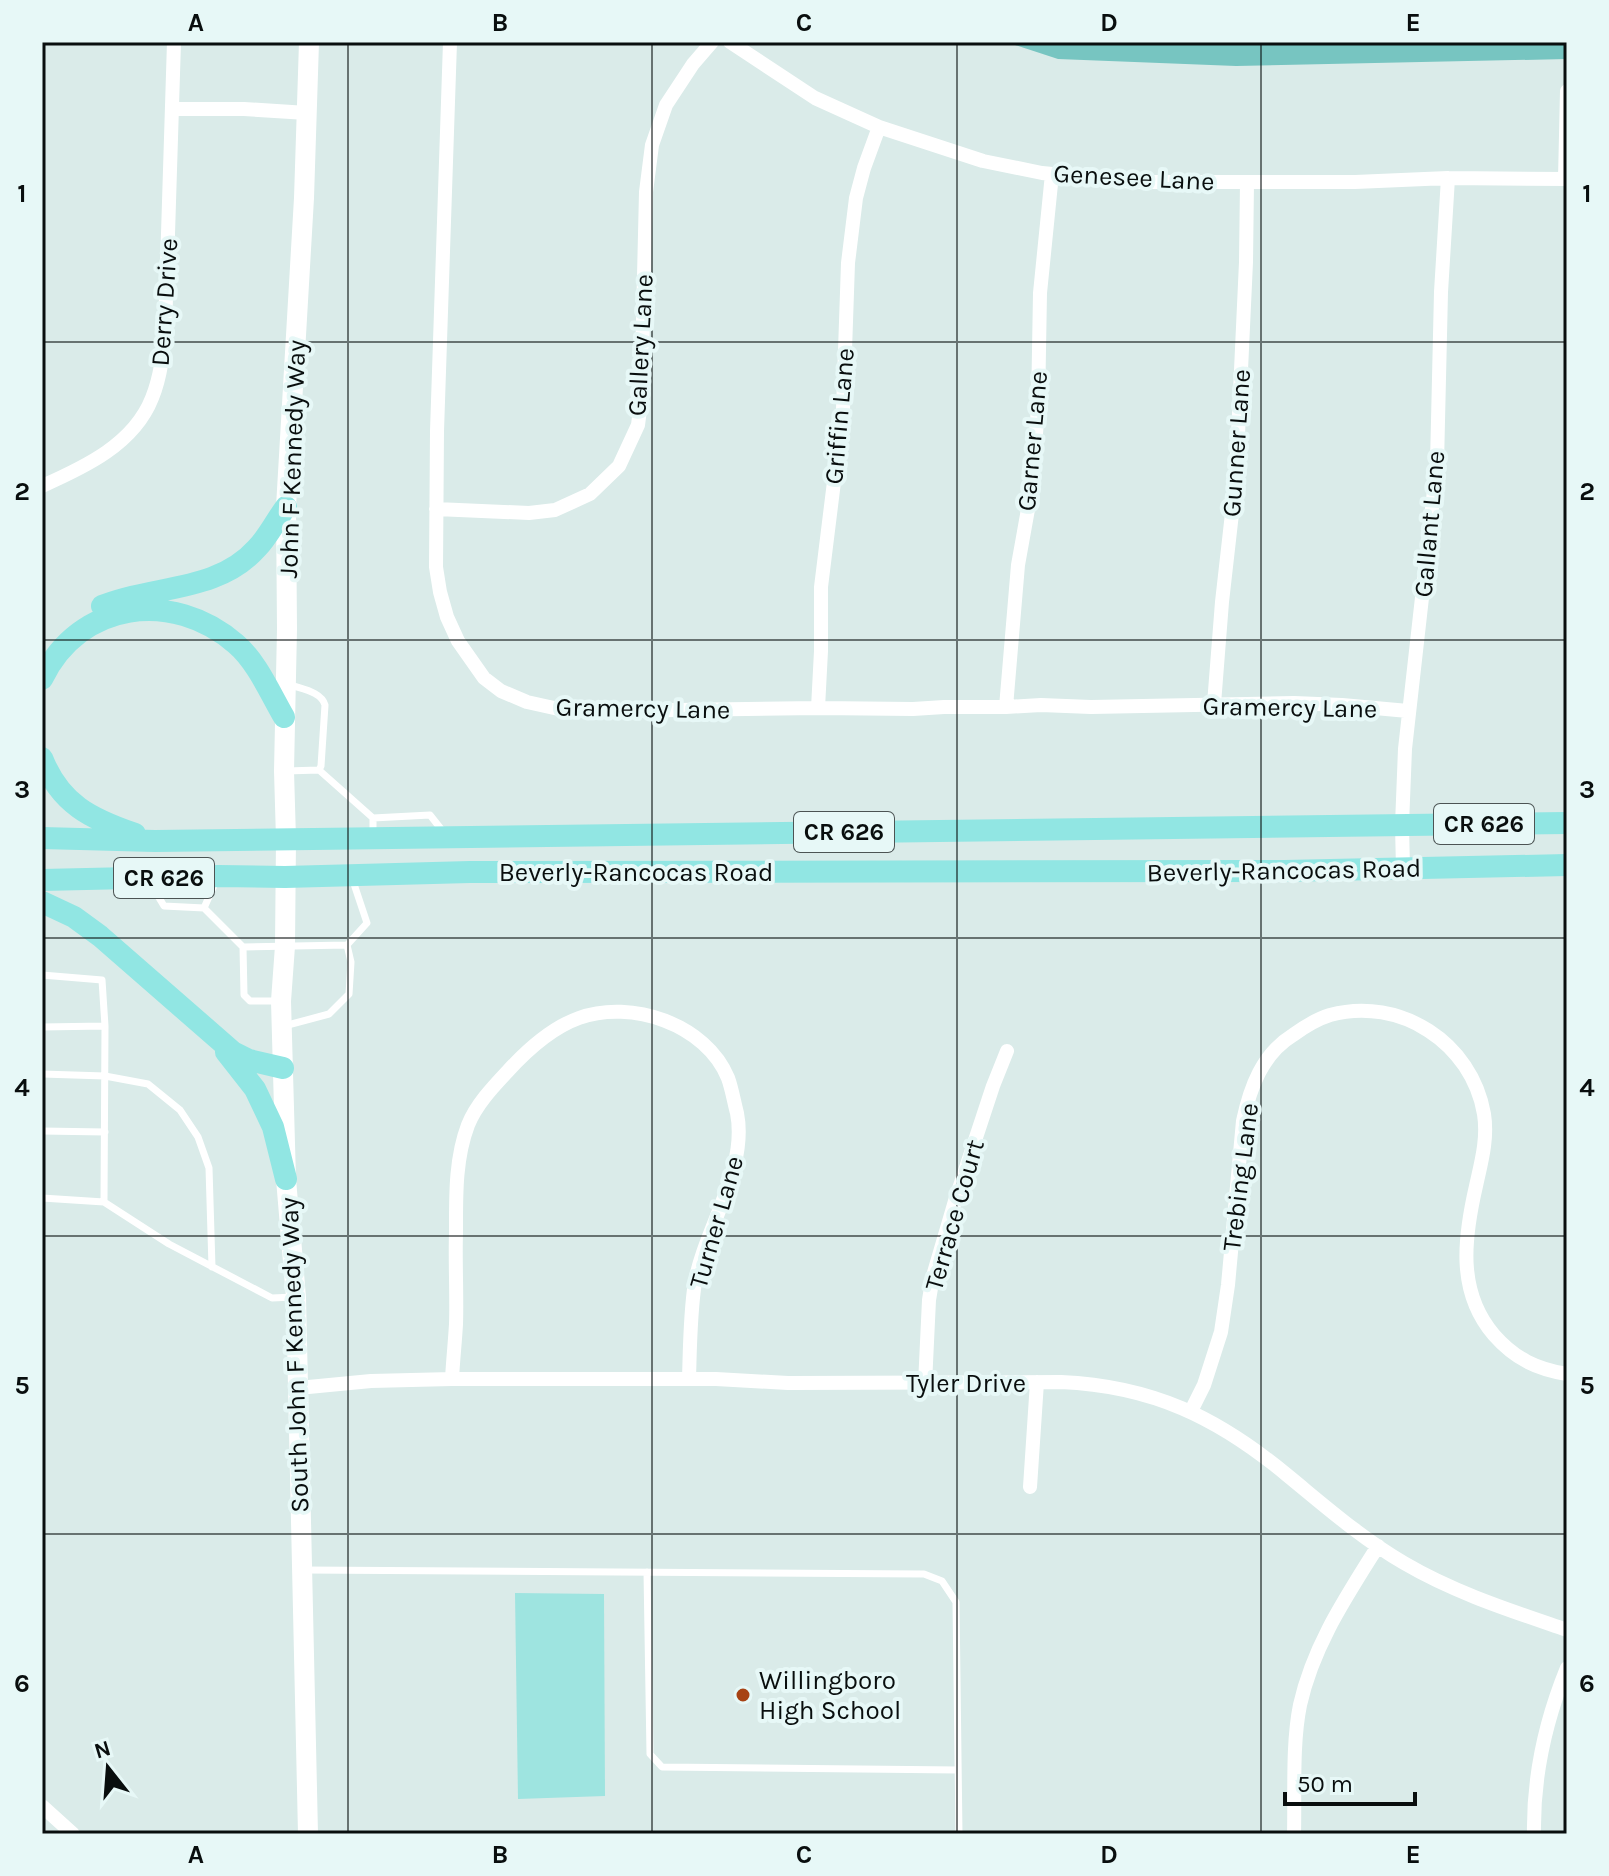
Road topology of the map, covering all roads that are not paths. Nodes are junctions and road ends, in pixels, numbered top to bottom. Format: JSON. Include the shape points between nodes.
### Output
{"nodes":[{"id":1,"x":174,"y":42,"type":"edge"},
{"id":2,"x":309,"y":42,"type":"edge"},
{"id":3,"x":450,"y":42,"type":"edge"},
{"id":4,"x":712,"y":42,"type":"edge"},
{"id":5,"x":730,"y":42,"type":"edge"},
{"id":6,"x":1567,"y":91,"type":"edge"},
{"id":7,"x":173,"y":109,"type":"junction"},
{"id":8,"x":307,"y":113,"type":"junction"},
{"id":9,"x":879,"y":127,"type":"junction"},
{"id":10,"x":1052,"y":174,"type":"junction"},
{"id":11,"x":1448,"y":178,"type":"junction"},
{"id":12,"x":1566,"y":179,"type":"edge"},
{"id":13,"x":1247,"y":182,"type":"junction"},
{"id":14,"x":42,"y":486,"type":"edge"},
{"id":15,"x":286,"y":507,"type":"junction"},
{"id":16,"x":436,"y":509,"type":"junction"},
{"id":17,"x":42,"y":653,"type":"edge"},
{"id":18,"x":42,"y":679,"type":"edge"},
{"id":19,"x":286,"y":683,"type":"junction"},
{"id":20,"x":1214,"y":704,"type":"junction"},
{"id":21,"x":1006,"y":707,"type":"junction"},
{"id":22,"x":818,"y":708,"type":"junction"},
{"id":23,"x":1408,"y":711,"type":"junction"},
{"id":24,"x":284,"y":717,"type":"junction"},
{"id":25,"x":42,"y":758,"type":"edge"},
{"id":26,"x":319,"y":770,"type":"junction"},
{"id":27,"x":284,"y":771,"type":"junction"},
{"id":28,"x":1567,"y":823,"type":"edge"},
{"id":29,"x":1402,"y":825,"type":"junction"},
{"id":30,"x":373,"y":828,"type":"junction"},
{"id":31,"x":42,"y":838,"type":"edge"},
{"id":32,"x":286,"y":839,"type":"junction"},
{"id":33,"x":155,"y":841,"type":"junction"},
{"id":34,"x":1567,"y":865,"type":"edge"},
{"id":35,"x":1403,"y":869,"type":"junction"},
{"id":36,"x":351,"y":874,"type":"junction"},
{"id":37,"x":219,"y":876,"type":"junction"},
{"id":38,"x":285,"y":877,"type":"junction"},
{"id":39,"x":155,"y":878,"type":"junction"},
{"id":40,"x":42,"y":880,"type":"edge"},
{"id":41,"x":42,"y":902,"type":"edge"},
{"id":42,"x":204,"y":908,"type":"junction"},
{"id":43,"x":347,"y":945,"type":"junction"},
{"id":44,"x":285,"y":946,"type":"junction"},
{"id":45,"x":243,"y":947,"type":"junction"},
{"id":46,"x":42,"y":975,"type":"edge"},
{"id":47,"x":281,"y":1001,"type":"junction"},
{"id":48,"x":105,"y":1026,"type":"junction"},
{"id":49,"x":42,"y":1027,"type":"edge"},
{"id":50,"x":282,"y":1027,"type":"junction"},
{"id":51,"x":216,"y":1038,"type":"junction"},
{"id":52,"x":1007,"y":1051,"type":"dead end"},
{"id":53,"x":283,"y":1068,"type":"junction"},
{"id":54,"x":42,"y":1074,"type":"edge"},
{"id":55,"x":105,"y":1076,"type":"junction"},
{"id":56,"x":42,"y":1131,"type":"edge"},
{"id":57,"x":105,"y":1132,"type":"junction"},
{"id":58,"x":286,"y":1179,"type":"junction"},
{"id":59,"x":42,"y":1198,"type":"edge"},
{"id":60,"x":104,"y":1202,"type":"junction"},
{"id":61,"x":212,"y":1267,"type":"junction"},
{"id":62,"x":296,"y":1297,"type":"junction"},
{"id":63,"x":1567,"y":1374,"type":"edge"},
{"id":64,"x":452,"y":1379,"type":"junction"},
{"id":65,"x":689,"y":1379,"type":"junction"},
{"id":66,"x":1037,"y":1382,"type":"junction"},
{"id":67,"x":925,"y":1384,"type":"junction"},
{"id":68,"x":298,"y":1388,"type":"junction"},
{"id":69,"x":1191,"y":1411,"type":"junction"},
{"id":70,"x":1030,"y":1487,"type":"dead end"},
{"id":71,"x":1378,"y":1546,"type":"junction"},
{"id":72,"x":302,"y":1570,"type":"junction"},
{"id":73,"x":647,"y":1572,"type":"junction"},
{"id":74,"x":1567,"y":1630,"type":"edge"},
{"id":75,"x":1567,"y":1668,"type":"edge"},
{"id":76,"x":958,"y":1770,"type":"junction"},
{"id":77,"x":42,"y":1806,"type":"edge"},
{"id":78,"x":73,"y":1834,"type":"edge"},
{"id":79,"x":308,"y":1834,"type":"edge"},
{"id":80,"x":959,"y":1834,"type":"edge"},
{"id":81,"x":1294,"y":1834,"type":"edge"},
{"id":82,"x":1534,"y":1834,"type":"edge"}],
"edges":[{"from":1,"to":7,"type":"street","name":"Derry Drive"},
{"from":2,"to":8,"type":"street","name":"John F Kennedy Way"},
{"from":3,"to":16,"type":"street","name":"Gramercy Lane"},
{"from":4,"to":16,"type":"street","name":"Gallery Lane","via":[[666,105],[652,145],[641,402],[638,425],[619,466],[590,494],[555,510]]},
{"from":5,"to":9,"type":"street","name":"Genesee Lane","via":[[815,98]]},
{"from":6,"to":12,"type":"street"},
{"from":7,"to":8,"type":"street"},
{"from":7,"to":14,"type":"street","name":"Derry Drive","via":[[165,330],[152,399],[141,420],[116,445]]},
{"from":8,"to":15,"type":"street","name":"John F Kennedy Way"},
{"from":9,"to":10,"type":"street","name":"Genesee Lane","via":[[983,161]]},
{"from":9,"to":22,"type":"street","name":"Griffin Lane","via":[[856,198],[846,283],[843,409],[821,587]]},
{"from":10,"to":13,"type":"street","name":"Genesee Lane","via":[[1134,182]]},
{"from":10,"to":21,"type":"street","name":"Garner Lane","via":[[1040,293],[1032,487],[1018,565]]},
{"from":11,"to":12,"type":"street","name":"Genesee Lane"},
{"from":11,"to":13,"type":"street","name":"Genesee Lane"},
{"from":11,"to":23,"type":"street","name":"Gallant Lane","via":[[1435,493]]},
{"from":13,"to":20,"type":"street","name":"Gunner Lane","via":[[1236,478]]},
{"from":15,"to":17,"type":"main road","via":[[257,549],[235,567],[208,580],[145,592],[86,612]]},
{"from":15,"to":19,"type":"street","name":"John F Kennedy Way"},
{"from":16,"to":22,"type":"street","name":"Gramercy Lane","via":[[436,567],[447,617],[484,678],[501,691],[563,710]]},
{"from":18,"to":24,"type":"main road","via":[[70,639],[96,621],[158,610],[188,616],[236,644]]},
{"from":19,"to":24,"type":"street","name":"John F Kennedy Way"},
{"from":19,"to":26,"type":"lane","via":[[323,699]]},
{"from":20,"to":21,"type":"street","name":"Gramercy Lane"},
{"from":20,"to":23,"type":"street","name":"Gramercy Lane"},
{"from":21,"to":22,"type":"street","name":"Gramercy Lane"},
{"from":23,"to":29,"type":"street","name":"Gallant Lane"},
{"from":24,"to":27,"type":"street","name":"John F Kennedy Way"},
{"from":25,"to":33,"type":"main road","via":[[79,809]]},
{"from":26,"to":27,"type":"lane"},
{"from":26,"to":30,"type":"lane"},
{"from":27,"to":32,"type":"street","name":"John F Kennedy Way"},
{"from":28,"to":29,"type":"main road","name":"Beverly-Rancocas Road","number":"CR 626"},
{"from":29,"to":30,"type":"main road","name":"Beverly-Rancocas Road","number":"CR 626","via":[[447,837]]},
{"from":29,"to":35,"type":"street","name":"Gallant Lane"},
{"from":30,"to":32,"type":"main road","name":"Beverly-Rancocas Road","number":"CR 626"},
{"from":31,"to":33,"type":"main road","name":"Beverly-Rancocas Road","number":"CR 626"},
{"from":32,"to":33,"type":"main road","name":"Beverly-Rancocas Road","number":"CR 626"},
{"from":32,"to":38,"type":"street","name":"John F Kennedy Way"},
{"from":34,"to":35,"type":"main road","name":"Beverly-Rancocas Road","number":"CR 626"},
{"from":35,"to":36,"type":"main road","name":"Beverly-Rancocas Road","number":"CR 626"},
{"from":36,"to":38,"type":"main road","name":"Beverly-Rancocas Road","number":"CR 626"},
{"from":36,"to":43,"type":"lane","via":[[367,923]]},
{"from":37,"to":38,"type":"main road","name":"Beverly-Rancocas Road","number":"CR 626"},
{"from":37,"to":39,"type":"main road","name":"Beverly-Rancocas Road","number":"CR 626"},
{"from":37,"to":42,"type":"lane"},
{"from":38,"to":44,"type":"street","name":"South John F Kennedy Way"},
{"from":39,"to":40,"type":"main road","name":"Beverly-Rancocas Road","number":"CR 626"},
{"from":39,"to":42,"type":"lane","via":[[164,906]]},
{"from":41,"to":51,"type":"main road","via":[[92,930]]},
{"from":42,"to":45,"type":"lane"},
{"from":43,"to":44,"type":"lane"},
{"from":43,"to":50,"type":"lane","via":[[349,994],[329,1014]]},
{"from":44,"to":45,"type":"lane"},
{"from":44,"to":47,"type":"street","name":"South John F Kennedy Way"},
{"from":45,"to":47,"type":"lane","via":[[244,995],[250,1001]]},
{"from":46,"to":48,"type":"lane","via":[[102,980]]},
{"from":47,"to":50,"type":"street","name":"South John F Kennedy Way"},
{"from":48,"to":49,"type":"lane"},
{"from":48,"to":55,"type":"lane"},
{"from":50,"to":53,"type":"street","name":"South John F Kennedy Way"},
{"from":51,"to":53,"type":"main road","via":[[249,1060]]},
{"from":51,"to":58,"type":"main road","via":[[255,1089],[273,1127]]},
{"from":52,"to":67,"type":"street","name":"Terrace Court","via":[[936,1264]]},
{"from":53,"to":58,"type":"street","name":"South John F Kennedy Way"},
{"from":54,"to":55,"type":"lane"},
{"from":55,"to":57,"type":"lane"},
{"from":55,"to":61,"type":"lane","via":[[148,1084],[180,1110],[198,1137],[209,1168]]},
{"from":56,"to":57,"type":"lane"},
{"from":57,"to":60,"type":"lane"},
{"from":58,"to":62,"type":"street","name":"South John F Kennedy Way"},
{"from":59,"to":60,"type":"lane"},
{"from":60,"to":61,"type":"lane"},
{"from":61,"to":62,"type":"lane","via":[[272,1298]]},
{"from":62,"to":68,"type":"street","name":"South John F Kennedy Way"},
{"from":63,"to":69,"type":"street","name":"Trebing Lane","via":[[1522,1361],[1487,1326],[1467,1282],[1470,1209],[1485,1139],[1484,1115],[1468,1072],[1439,1037],[1420,1025],[1376,1011],[1353,1011],[1307,1025],[1287,1038],[1257,1074],[1248,1096],[1221,1332]]},
{"from":64,"to":65,"type":"street","name":"Tyler Drive"},
{"from":64,"to":65,"type":"street","name":"Turner Lane","via":[[457,1177],[468,1124],[516,1062],[554,1030],[600,1011],[648,1015],[691,1034],[709,1049],[727,1077],[738,1116],[734,1162],[695,1281]]},
{"from":64,"to":68,"type":"street","name":"Tyler Drive"},
{"from":65,"to":67,"type":"street","name":"Tyler Drive"},
{"from":66,"to":67,"type":"street","name":"Tyler Drive"},
{"from":66,"to":69,"type":"street","name":"Tyler Drive","via":[[1123,1389]]},
{"from":66,"to":70,"type":"street"},
{"from":68,"to":72,"type":"street","name":"South John F Kennedy Way"},
{"from":69,"to":71,"type":"street","name":"Tyler Drive","via":[[1261,1454]]},
{"from":71,"to":74,"type":"street","name":"Tyler Drive","via":[[1458,1590]]},
{"from":71,"to":81,"type":"street","via":[[1331,1622],[1299,1708]]},
{"from":72,"to":73,"type":"lane"},
{"from":72,"to":79,"type":"street","name":"South John F Kennedy Way"},
{"from":73,"to":76,"type":"lane","via":[[924,1574],[942,1581],[956,1602]]},
{"from":73,"to":76,"type":"lane","via":[[650,1754],[662,1767]]},
{"from":75,"to":82,"type":"street","via":[[1541,1753]]},
{"from":76,"to":80,"type":"lane"},
{"from":77,"to":78,"type":"street"}]}
